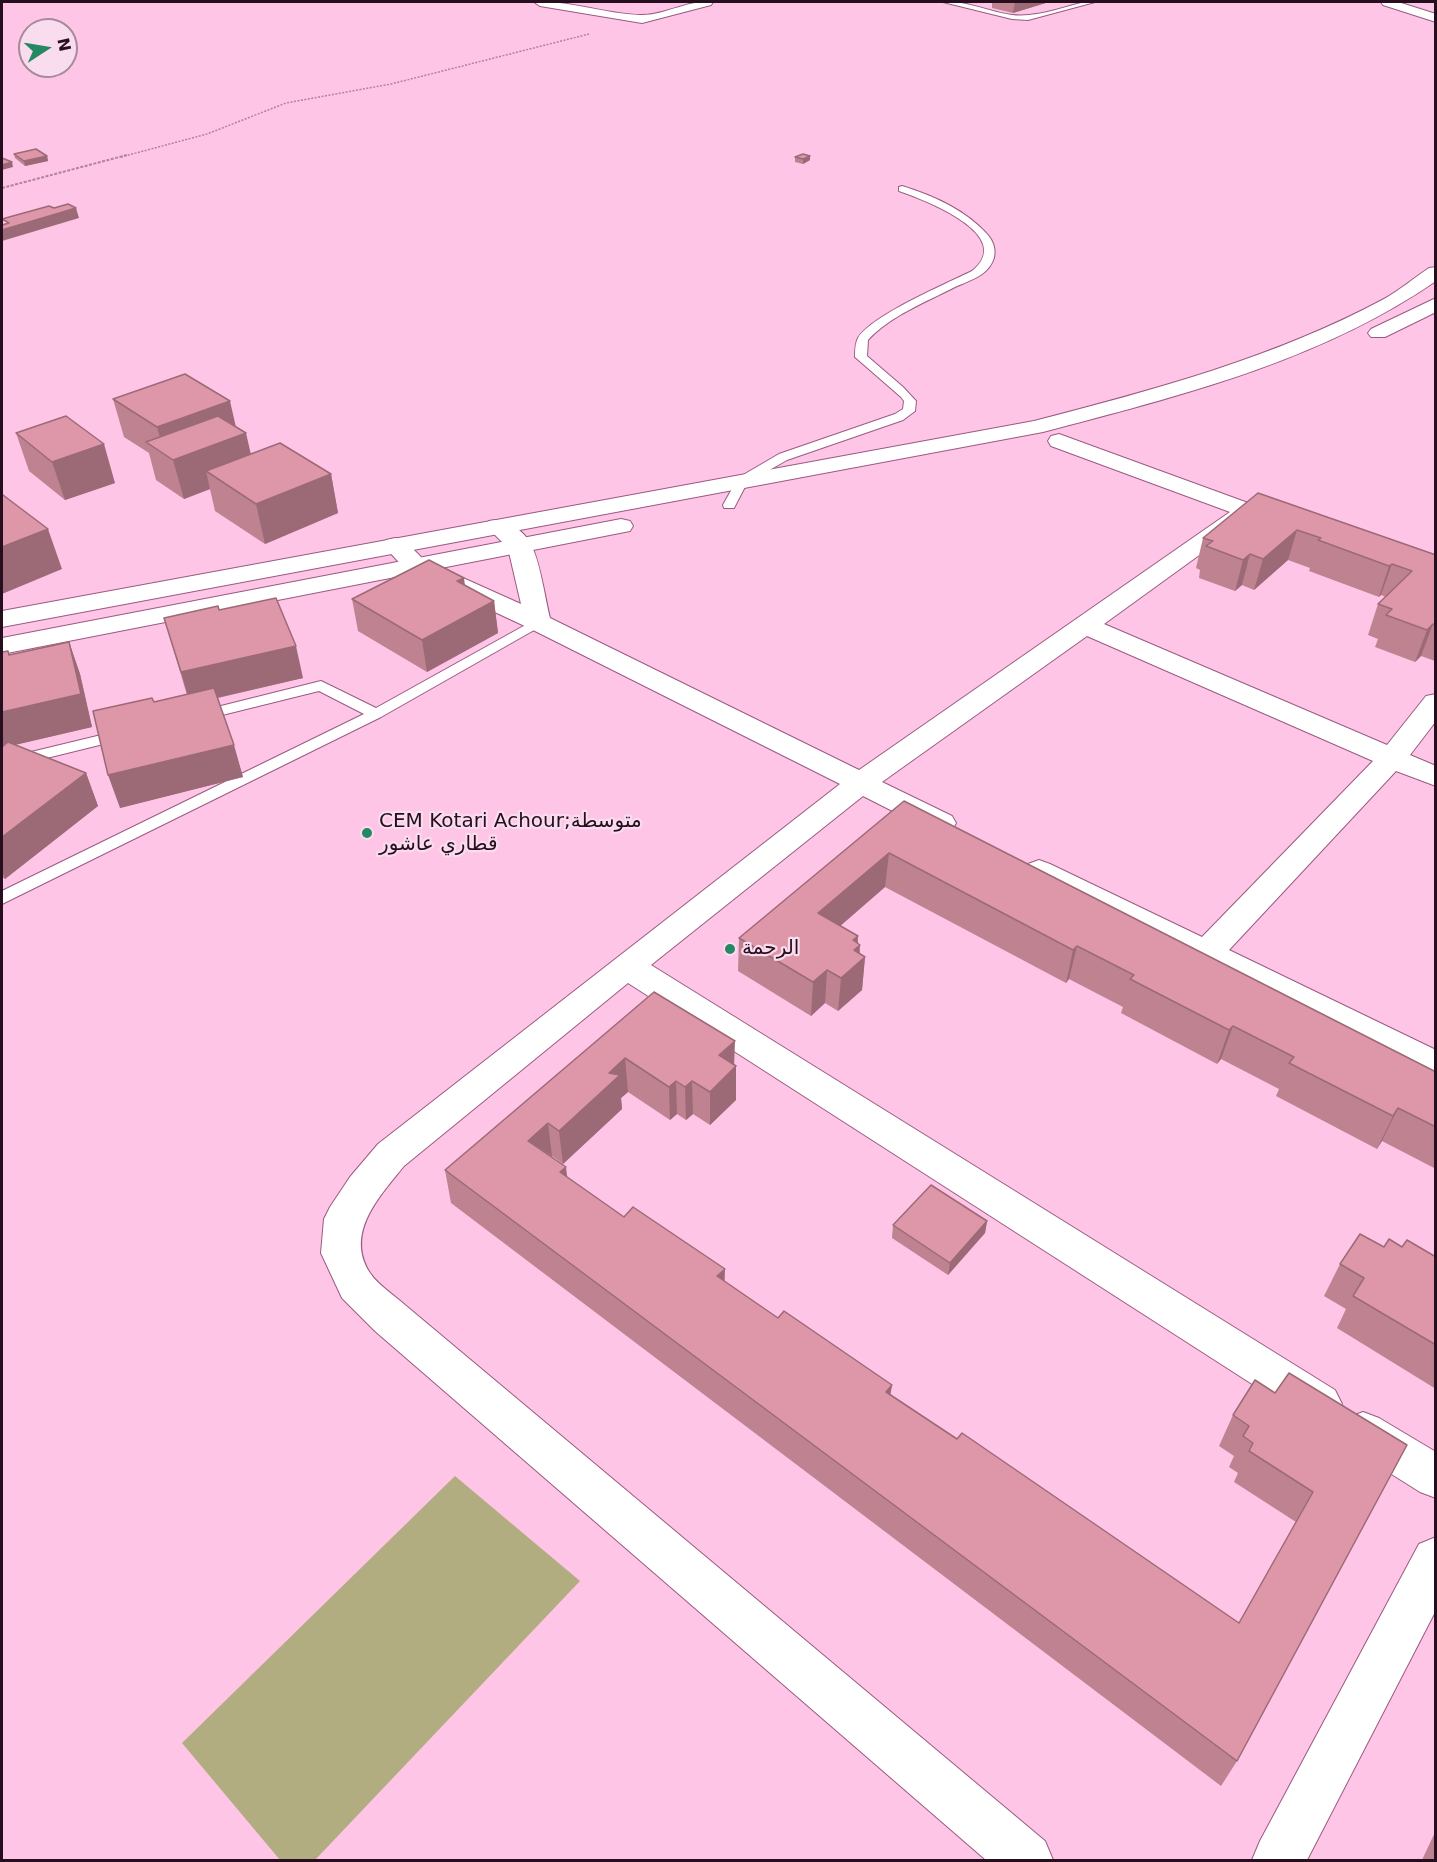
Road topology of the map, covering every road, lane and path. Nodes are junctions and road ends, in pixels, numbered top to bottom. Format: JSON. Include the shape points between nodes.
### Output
{"nodes":[{"id":1,"x":540,"y":2,"type":"edge"},
{"id":2,"x":588,"y":2,"type":"edge"},
{"id":3,"x":707,"y":2,"type":"edge"},
{"id":4,"x":946,"y":2,"type":"edge"},
{"id":5,"x":1092,"y":2,"type":"edge"},
{"id":6,"x":1387,"y":2,"type":"edge"},
{"id":7,"x":1417,"y":2,"type":"edge"},
{"id":8,"x":572,"y":6,"type":"junction"},
{"id":9,"x":1436,"y":8,"type":"edge"},
{"id":10,"x":1436,"y":18,"type":"edge"},
{"id":11,"x":642,"y":19,"type":"junction"},
{"id":12,"x":2,"y":188,"type":"edge"},
{"id":13,"x":902,"y":189,"type":"dead end"},
{"id":14,"x":1436,"y":272,"type":"edge"},
{"id":15,"x":1436,"y":304,"type":"edge"},
{"id":16,"x":1059,"y":441,"type":"junction"},
{"id":17,"x":742,"y":481,"type":"junction"},
{"id":18,"x":729,"y":505,"type":"junction"},
{"id":19,"x":498,"y":526,"type":"junction"},
{"id":20,"x":395,"y":545,"type":"junction"},
{"id":21,"x":520,"y":546,"type":"junction"},
{"id":22,"x":416,"y":566,"type":"junction"},
{"id":23,"x":2,"y":619,"type":"edge"},
{"id":24,"x":538,"y":622,"type":"junction"},
{"id":25,"x":1086,"y":626,"type":"junction"},
{"id":26,"x":2,"y":646,"type":"edge"},
{"id":27,"x":1436,"y":702,"type":"edge"},
{"id":28,"x":376,"y":714,"type":"junction"},
{"id":29,"x":184,"y":720,"type":"edge"},
{"id":30,"x":138,"y":731,"type":"edge"},
{"id":31,"x":1392,"y":758,"type":"junction"},
{"id":32,"x":2,"y":764,"type":"edge"},
{"id":33,"x":1436,"y":777,"type":"edge"},
{"id":34,"x":861,"y":783,"type":"junction"},
{"id":35,"x":966,"y":835,"type":"edge"},
{"id":36,"x":1018,"y":860,"type":"edge"},
{"id":37,"x":2,"y":898,"type":"edge"},
{"id":38,"x":1206,"y":953,"type":"junction"},
{"id":39,"x":627,"y":966,"type":"junction"},
{"id":40,"x":1436,"y":1066,"type":"edge"},
{"id":41,"x":1436,"y":1477,"type":"edge"},
{"id":42,"x":1436,"y":1560,"type":"edge"},
{"id":43,"x":1026,"y":1860,"type":"edge"},
{"id":44,"x":1279,"y":1860,"type":"edge"}],
"edges":[{"from":1,"to":8,"type":"street"},
{"from":2,"to":8,"type":"street"},
{"from":3,"to":11,"type":"street"},
{"from":4,"to":5,"type":"lane","via":[[1028,18]]},
{"from":6,"to":10,"type":"street"},
{"from":7,"to":9,"type":"street"},
{"from":8,"to":11,"type":"street"},
{"from":11,"to":12,"type":"path","via":[[391,84],[286,103],[207,134]]},
{"from":13,"to":17,"type":"lane","via":[[949,208],[971,222],[982,233],[990,253],[988,263],[976,273],[864,337],[861,357],[874,372],[903,392],[910,401],[909,411],[783,457]]},
{"from":14,"to":17,"type":"street","via":[[1392,302],[1307,344],[1181,389],[1035,427]]},
{"from":15,"to":16,"type":"street","via":[[1333,355],[1241,391]]},
{"from":16,"to":18,"type":"street"},
{"from":16,"to":25,"type":"street","via":[[1264,517]]},
{"from":17,"to":18,"type":"lane"},
{"from":17,"to":19,"type":"street"},
{"from":18,"to":21,"type":"street"},
{"from":19,"to":20,"type":"street"},
{"from":19,"to":21,"type":"street"},
{"from":20,"to":22,"type":"street"},
{"from":20,"to":23,"type":"street"},
{"from":21,"to":22,"type":"street"},
{"from":21,"to":24,"type":"street"},
{"from":22,"to":24,"type":"street"},
{"from":22,"to":26,"type":"street"},
{"from":24,"to":28,"type":"lane"},
{"from":24,"to":34,"type":"street"},
{"from":25,"to":31,"type":"street"},
{"from":25,"to":34,"type":"street"},
{"from":27,"to":31,"type":"street"},
{"from":28,"to":29,"type":"lane","via":[[321,686]]},
{"from":28,"to":37,"type":"lane"},
{"from":30,"to":32,"type":"lane"},
{"from":31,"to":33,"type":"street"},
{"from":31,"to":38,"type":"street"},
{"from":34,"to":35,"type":"street"},
{"from":34,"to":39,"type":"street"},
{"from":36,"to":38,"type":"street"},
{"from":38,"to":40,"type":"street"},
{"from":39,"to":41,"type":"street"},
{"from":39,"to":43,"type":"street","via":[[392,1155],[344,1220],[341,1253],[356,1286],[390,1318]]},
{"from":42,"to":44,"type":"street"}]}
